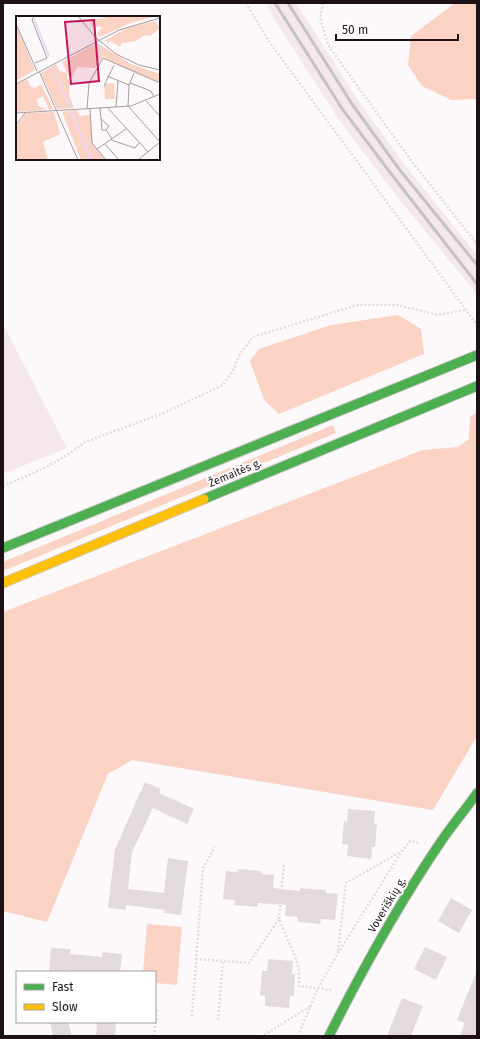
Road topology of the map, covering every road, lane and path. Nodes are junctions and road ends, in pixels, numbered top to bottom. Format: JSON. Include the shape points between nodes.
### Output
{"nodes":[{"id":1,"x":246,"y":3,"type":"edge"},
{"id":2,"x":324,"y":3,"type":"edge"},
{"id":3,"x":477,"y":244,"type":"edge"},
{"id":4,"x":465,"y":310,"type":"junction"},
{"id":5,"x":477,"y":325,"type":"edge"},
{"id":6,"x":477,"y":355,"type":"edge"},
{"id":7,"x":477,"y":386,"type":"edge"},
{"id":8,"x":3,"y":486,"type":"edge"},
{"id":9,"x":3,"y":548,"type":"edge"},
{"id":10,"x":3,"y":583,"type":"edge"},
{"id":11,"x":477,"y":794,"type":"edge"},
{"id":12,"x":438,"y":846,"type":"junction"},
{"id":13,"x":215,"y":847,"type":"dead end"},
{"id":14,"x":402,"y":851,"type":"junction"},
{"id":15,"x":284,"y":864,"type":"dead end"},
{"id":16,"x":279,"y":919,"type":"junction"},
{"id":17,"x":338,"y":953,"type":"junction"},
{"id":18,"x":196,"y":959,"type":"junction"},
{"id":19,"x":223,"y":961,"type":"junction"},
{"id":20,"x":318,"y":988,"type":"junction"},
{"id":21,"x":351,"y":992,"type":"junction"},
{"id":22,"x":312,"y":1006,"type":"junction"},
{"id":23,"x":157,"y":1010,"type":"dead end"},
{"id":24,"x":192,"y":1016,"type":"dead end"},
{"id":25,"x":156,"y":1019,"type":"edge"},
{"id":26,"x":218,"y":1020,"type":"dead end"},
{"id":27,"x":156,"y":1023,"type":"edge"},
{"id":28,"x":264,"y":1035,"type":"edge"},
{"id":29,"x":154,"y":1036,"type":"edge"},
{"id":30,"x":298,"y":1036,"type":"edge"},
{"id":31,"x":328,"y":1036,"type":"edge"}],
"edges":[{"from":1,"to":4,"type":"path","via":[[268,40]]},
{"from":2,"to":3,"type":"path","via":[[320,18],[328,45],[410,159]]},
{"from":4,"to":5,"type":"path"},
{"from":4,"to":8,"type":"path","via":[[438,315],[397,305],[357,305],[253,337],[240,354],[223,385],[164,413],[86,442],[39,471]]},
{"from":6,"to":9,"type":"main road","name":"Žemaitės g."},
{"from":7,"to":10,"type":"main road","name":"Žemaitės g."},
{"from":11,"to":12,"type":"main road","name":"Voveriškių g."},
{"from":12,"to":14,"type":"path","via":[[410,841]]},
{"from":12,"to":21,"type":"main road","name":"Voveriškių g.","via":[[395,914]]},
{"from":13,"to":18,"type":"path","via":[[203,868]]},
{"from":14,"to":17,"type":"path"},
{"from":14,"to":17,"type":"path","via":[[346,883]]},
{"from":15,"to":16,"type":"path"},
{"from":16,"to":19,"type":"path","via":[[249,963]]},
{"from":16,"to":20,"type":"path","via":[[299,969],[299,986]]},
{"from":17,"to":20,"type":"path"},
{"from":18,"to":19,"type":"path"},
{"from":18,"to":24,"type":"path"},
{"from":19,"to":26,"type":"path"},
{"from":20,"to":21,"type":"path"},
{"from":20,"to":22,"type":"path"},
{"from":21,"to":31,"type":"main road","name":"Voveriškių g."},
{"from":22,"to":28,"type":"path"},
{"from":22,"to":30,"type":"path"},
{"from":23,"to":25,"type":"path"},
{"from":27,"to":29,"type":"path"}]}
